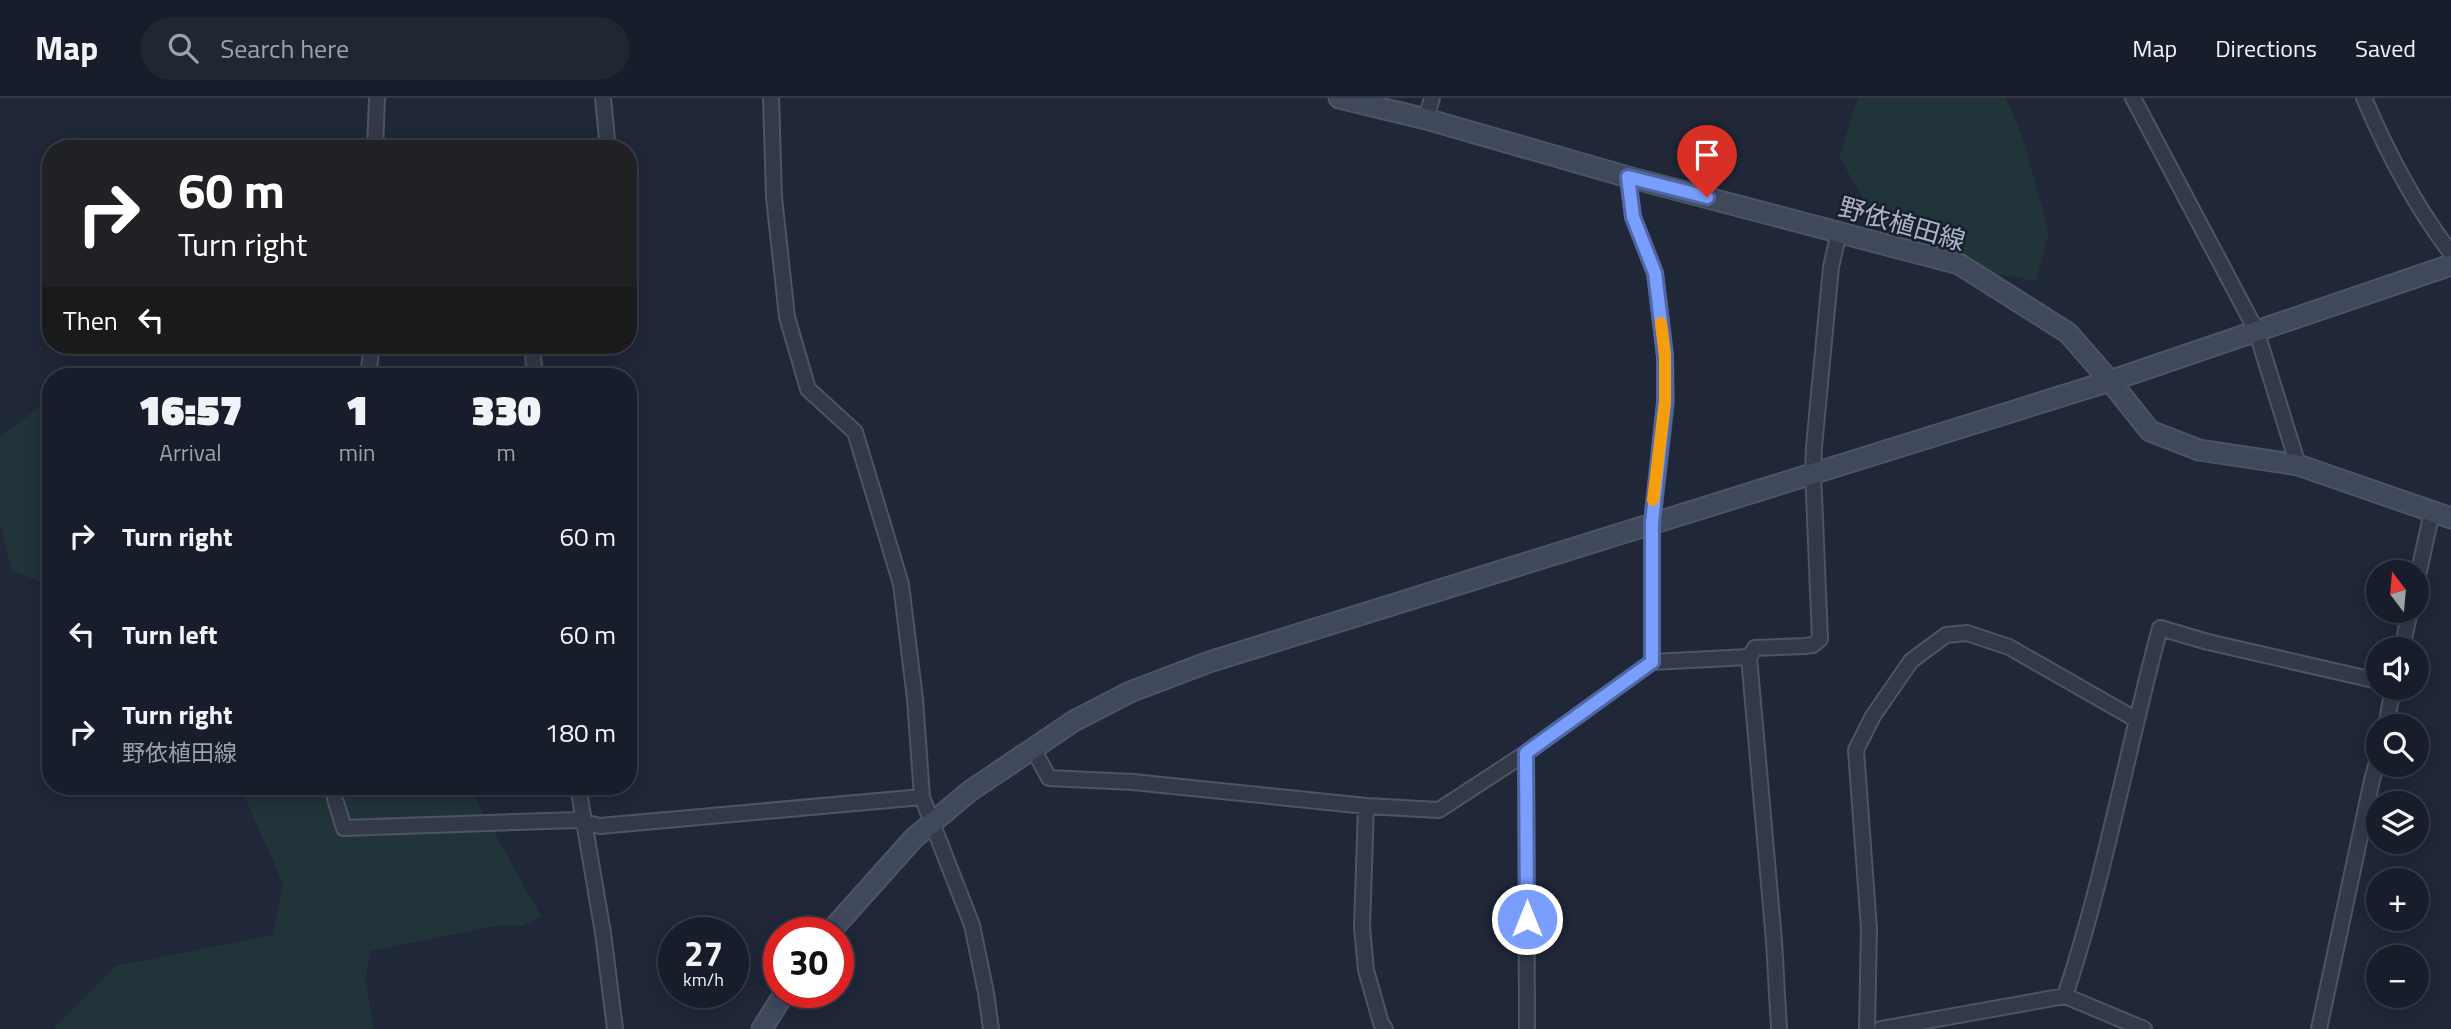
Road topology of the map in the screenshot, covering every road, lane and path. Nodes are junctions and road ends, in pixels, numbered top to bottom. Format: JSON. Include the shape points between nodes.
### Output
{"nodes":[{"id":1,"x":377,"y":98,"type":"edge"},
{"id":2,"x":603,"y":98,"type":"edge"},
{"id":3,"x":771,"y":98,"type":"edge"},
{"id":4,"x":1339,"y":98,"type":"edge"},
{"id":5,"x":1432,"y":98,"type":"edge"},
{"id":6,"x":2133,"y":98,"type":"edge"},
{"id":7,"x":2364,"y":98,"type":"edge"},
{"id":8,"x":1426,"y":119,"type":"junction"},
{"id":9,"x":375,"y":140,"type":"edge"},
{"id":10,"x":607,"y":140,"type":"edge"},
{"id":11,"x":1628,"y":177,"type":"junction"},
{"id":12,"x":1839,"y":232,"type":"junction"},
{"id":13,"x":2451,"y":253,"type":"edge"},
{"id":14,"x":2451,"y":265,"type":"edge"},
{"id":15,"x":2256,"y":330,"type":"junction"},
{"id":16,"x":2110,"y":380,"type":"junction"},
{"id":17,"x":2298,"y":465,"type":"junction"},
{"id":18,"x":1813,"y":472,"type":"junction"},
{"id":19,"x":2442,"y":515,"type":"edge"},
{"id":20,"x":1652,"y":523,"type":"junction"},
{"id":21,"x":2425,"y":560,"type":"edge"},
{"id":22,"x":1749,"y":657,"type":"junction"},
{"id":23,"x":1652,"y":662,"type":"junction"},
{"id":24,"x":2366,"y":678,"type":"edge"},
{"id":25,"x":2136,"y":719,"type":"junction"},
{"id":26,"x":1032,"y":747,"type":"junction"},
{"id":27,"x":1526,"y":753,"type":"junction"},
{"id":28,"x":2374,"y":777,"type":"edge"},
{"id":29,"x":335,"y":795,"type":"edge"},
{"id":30,"x":580,"y":795,"type":"edge"},
{"id":31,"x":922,"y":797,"type":"junction"},
{"id":32,"x":1366,"y":806,"type":"junction"},
{"id":33,"x":584,"y":821,"type":"junction"},
{"id":34,"x":930,"y":823,"type":"junction"},
{"id":35,"x":842,"y":917,"type":"edge"},
{"id":36,"x":2065,"y":996,"type":"junction"},
{"id":37,"x":775,"y":1008,"type":"edge"},
{"id":38,"x":1916,"y":1026,"type":"edge"},
{"id":39,"x":615,"y":1029,"type":"edge"},
{"id":40,"x":762,"y":1029,"type":"edge"},
{"id":41,"x":991,"y":1029,"type":"edge"},
{"id":42,"x":1385,"y":1029,"type":"edge"},
{"id":43,"x":1527,"y":1029,"type":"edge"},
{"id":44,"x":1779,"y":1029,"type":"edge"},
{"id":45,"x":1867,"y":1029,"type":"edge"},
{"id":46,"x":1881,"y":1029,"type":"edge"},
{"id":47,"x":2144,"y":1029,"type":"edge"},
{"id":48,"x":2319,"y":1029,"type":"edge"}],
"edges":[{"from":1,"to":9,"type":"street"},
{"from":2,"to":10,"type":"street"},
{"from":3,"to":31,"type":"street","via":[[774,197],[787,317],[808,389],[855,432],[901,584]]},
{"from":4,"to":8,"type":"street","name":"野依植田線"},
{"from":5,"to":8,"type":"street"},
{"from":6,"to":15,"type":"street"},
{"from":7,"to":13,"type":"street","via":[[2430,226]]},
{"from":8,"to":11,"type":"street","name":"野依植田線"},
{"from":11,"to":12,"type":"street","name":"野依植田線"},
{"from":11,"to":20,"type":"street","via":[[1633,217],[1655,273],[1665,356],[1665,402]]},
{"from":12,"to":16,"type":"street","name":"野依植田線","via":[[1959,264],[2068,333]]},
{"from":12,"to":18,"type":"street","via":[[1831,267]]},
{"from":14,"to":15,"type":"street"},
{"from":15,"to":16,"type":"street"},
{"from":15,"to":17,"type":"street"},
{"from":16,"to":17,"type":"street","name":"野依植田線","via":[[2150,431],[2199,450]]},
{"from":16,"to":18,"type":"street"},
{"from":17,"to":19,"type":"street","name":"野依植田線"},
{"from":18,"to":20,"type":"street"},
{"from":18,"to":22,"type":"street","via":[[1820,639],[1813,645],[1755,648]]},
{"from":19,"to":21,"type":"street"},
{"from":20,"to":23,"type":"street"},
{"from":20,"to":26,"type":"street","via":[[1209,662],[1130,692]]},
{"from":22,"to":23,"type":"street"},
{"from":22,"to":44,"type":"street"},
{"from":23,"to":27,"type":"street"},
{"from":24,"to":25,"type":"street","via":[[2160,628]]},
{"from":25,"to":36,"type":"street","via":[[2087,930]]},
{"from":25,"to":45,"type":"street","via":[[2009,647],[1967,633],[1946,635],[1911,661],[1856,750],[1869,929]]},
{"from":26,"to":32,"type":"street","via":[[1049,778]]},
{"from":26,"to":34,"type":"street"},
{"from":27,"to":32,"type":"street","via":[[1440,810]]},
{"from":27,"to":43,"type":"street"},
{"from":28,"to":48,"type":"street"},
{"from":29,"to":33,"type":"street","via":[[344,828]]},
{"from":30,"to":33,"type":"street"},
{"from":31,"to":33,"type":"street","via":[[600,826]]},
{"from":31,"to":34,"type":"street"},
{"from":32,"to":42,"type":"street","via":[[1362,927],[1366,970]]},
{"from":33,"to":39,"type":"street"},
{"from":34,"to":35,"type":"street"},
{"from":34,"to":41,"type":"street","via":[[972,925]]},
{"from":36,"to":38,"type":"street"},
{"from":36,"to":47,"type":"street"},
{"from":37,"to":40,"type":"street"},
{"from":38,"to":46,"type":"street"}]}
